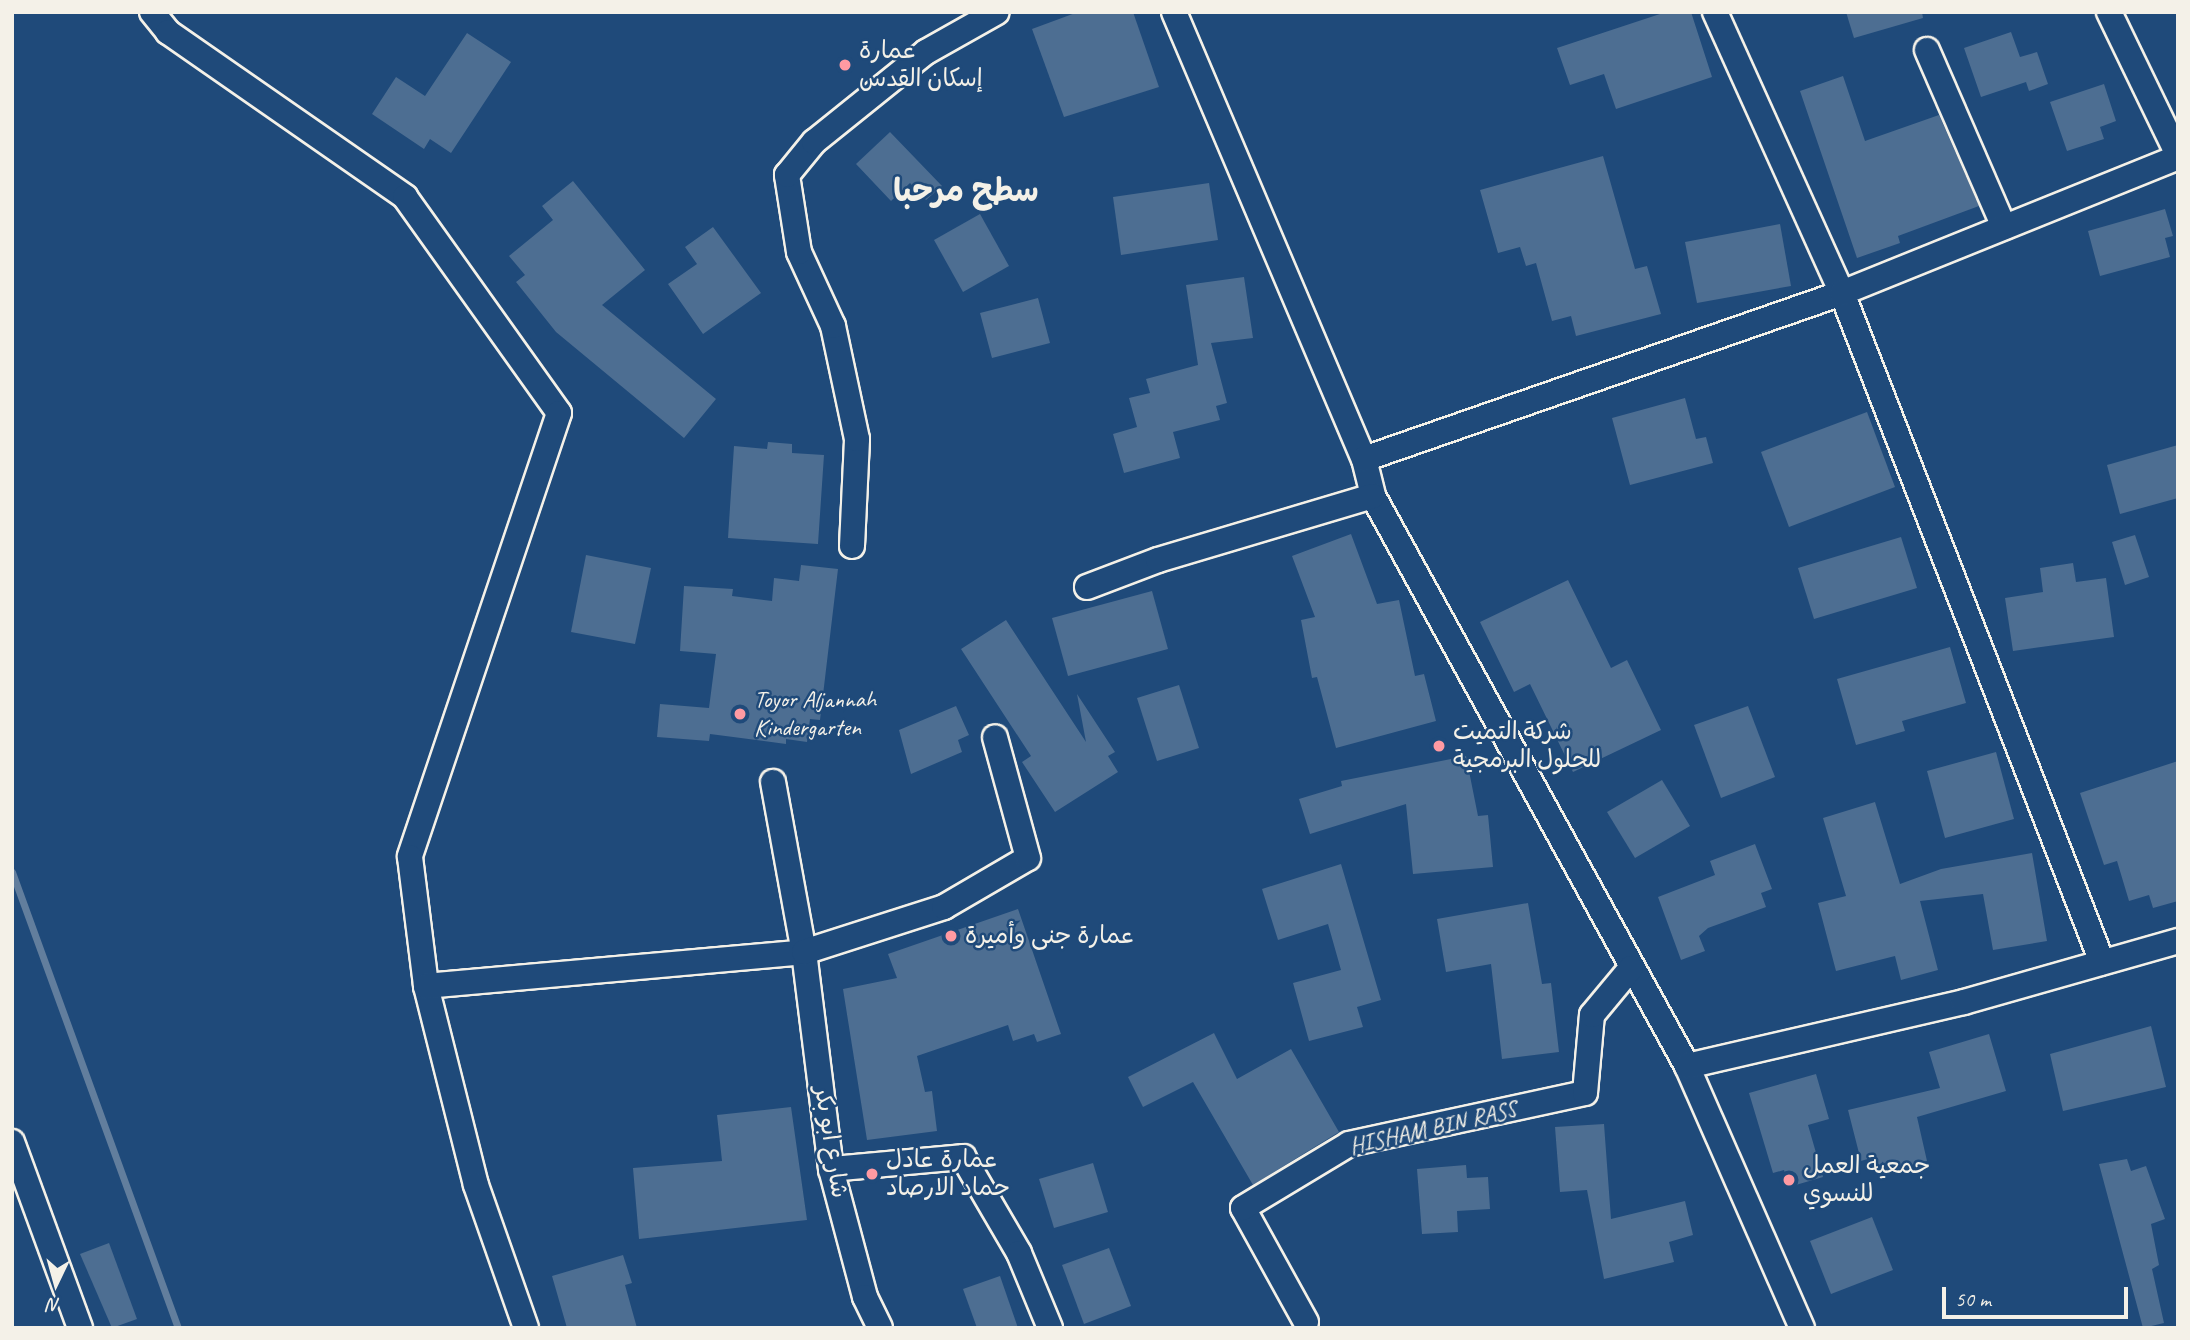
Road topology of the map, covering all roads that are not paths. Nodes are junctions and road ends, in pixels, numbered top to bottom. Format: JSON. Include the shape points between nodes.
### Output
{"nodes":[{"id":1,"x":998,"y":12,"type":"edge"},
{"id":2,"x":1174,"y":12,"type":"edge"},
{"id":3,"x":1715,"y":12,"type":"edge"},
{"id":4,"x":2109,"y":12,"type":"edge"},
{"id":5,"x":153,"y":13,"type":"edge"},
{"id":6,"x":1927,"y":50,"type":"dead end"},
{"id":7,"x":2178,"y":156,"type":"edge"},
{"id":8,"x":2004,"y":227,"type":"junction"},
{"id":9,"x":1842,"y":293,"type":"junction"},
{"id":10,"x":1364,"y":459,"type":"junction"},
{"id":11,"x":1373,"y":496,"type":"junction"},
{"id":12,"x":852,"y":546,"type":"dead end"},
{"id":13,"x":1087,"y":587,"type":"dead end"},
{"id":14,"x":995,"y":737,"type":"dead end"},
{"id":15,"x":773,"y":782,"type":"dead end"},
{"id":16,"x":2178,"y":941,"type":"edge"},
{"id":17,"x":804,"y":951,"type":"junction"},
{"id":18,"x":2102,"y":962,"type":"junction"},
{"id":19,"x":1631,"y":968,"type":"junction"},
{"id":20,"x":426,"y":986,"type":"junction"},
{"id":21,"x":1687,"y":1066,"type":"junction"},
{"id":22,"x":12,"y":1142,"type":"edge"},
{"id":23,"x":831,"y":1169,"type":"junction"},
{"id":24,"x":1306,"y":1322,"type":"dead end"},
{"id":25,"x":80,"y":1328,"type":"edge"},
{"id":26,"x":526,"y":1328,"type":"edge"},
{"id":27,"x":880,"y":1328,"type":"edge"},
{"id":28,"x":1050,"y":1328,"type":"edge"},
{"id":29,"x":1802,"y":1328,"type":"edge"}],
"edges":[{"from":1,"to":12,"type":"street","via":[[926,52],[814,142],[787,175],[799,252],[834,326],[857,439]]},
{"from":2,"to":10,"type":"street"},
{"from":3,"to":9,"type":"street"},
{"from":4,"to":7,"type":"street"},
{"from":5,"to":20,"type":"street","via":[[168,32],[405,197],[559,413],[410,857]]},
{"from":6,"to":8,"type":"street"},
{"from":7,"to":8,"type":"street"},
{"from":8,"to":9,"type":"street"},
{"from":9,"to":10,"type":"street"},
{"from":9,"to":18,"type":"street"},
{"from":10,"to":11,"type":"street"},
{"from":11,"to":13,"type":"street","via":[[1158,560]]},
{"from":11,"to":19,"type":"street"},
{"from":14,"to":17,"type":"street","via":[[1028,858],[944,907]]},
{"from":15,"to":17,"type":"street","name":"شارع ابو بكر"},
{"from":16,"to":18,"type":"street"},
{"from":17,"to":20,"type":"street"},
{"from":17,"to":23,"type":"street","name":"شارع ابو بكر"},
{"from":18,"to":21,"type":"street","via":[[1964,1002]]},
{"from":19,"to":21,"type":"street"},
{"from":19,"to":24,"type":"street","name":"HISHAM BIN RASS","via":[[1592,1015],[1585,1093],[1349,1144],[1243,1208]]},
{"from":20,"to":26,"type":"street","via":[[476,1185]]},
{"from":21,"to":29,"type":"street"},
{"from":22,"to":25,"type":"street"},
{"from":23,"to":27,"type":"street","name":"شارع ابو بكر","via":[[865,1297]]},
{"from":23,"to":28,"type":"street","via":[[963,1157],[1019,1253]]}]}
